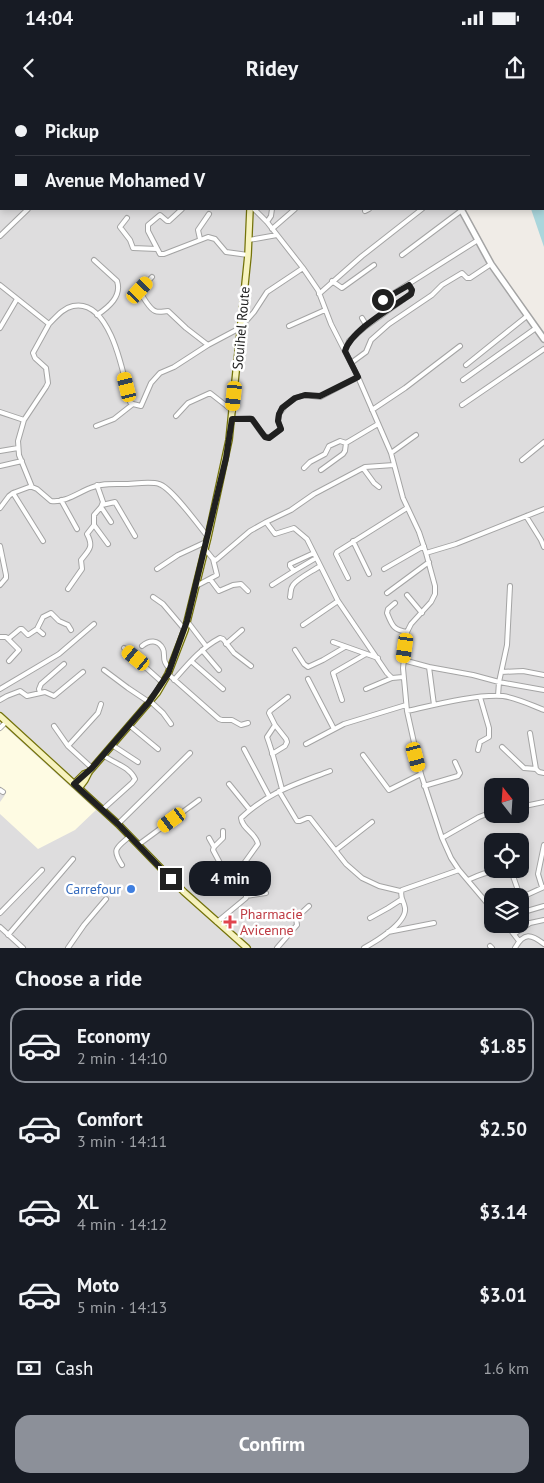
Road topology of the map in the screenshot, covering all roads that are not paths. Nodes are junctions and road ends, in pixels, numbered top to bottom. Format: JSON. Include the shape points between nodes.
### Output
{"nodes":[{"id":1,"x":27,"y":210,"type":"edge"},
{"id":2,"x":181,"y":210,"type":"edge"},
{"id":3,"x":250,"y":210,"type":"edge"},
{"id":4,"x":255,"y":210,"type":"edge"},
{"id":5,"x":272,"y":210,"type":"edge"},
{"id":6,"x":294,"y":210,"type":"edge"},
{"id":7,"x":421,"y":210,"type":"edge"},
{"id":8,"x":460,"y":210,"type":"edge"},
{"id":9,"x":462,"y":210,"type":"edge"},
{"id":10,"x":209,"y":214,"type":"dead end"},
{"id":11,"x":127,"y":218,"type":"dead end"},
{"id":12,"x":267,"y":222,"type":"junction"},
{"id":13,"x":272,"y":229,"type":"junction"},
{"id":14,"x":277,"y":235,"type":"junction"},
{"id":15,"x":0,"y":236,"type":"edge"},
{"id":16,"x":200,"y":239,"type":"junction"},
{"id":17,"x":249,"y":240,"type":"junction"},
{"id":18,"x":478,"y":240,"type":"junction"},
{"id":19,"x":157,"y":249,"type":"junction"},
{"id":20,"x":248,"y":255,"type":"junction"},
{"id":21,"x":402,"y":255,"type":"dead end"},
{"id":22,"x":94,"y":260,"type":"dead end"},
{"id":23,"x":491,"y":264,"type":"junction"},
{"id":24,"x":374,"y":265,"type":"dead end"},
{"id":25,"x":302,"y":268,"type":"junction"},
{"id":26,"x":152,"y":277,"type":"dead end"},
{"id":27,"x":332,"y":281,"type":"junction"},
{"id":28,"x":0,"y":285,"type":"edge"},
{"id":29,"x":409,"y":285,"type":"junction"},
{"id":30,"x":319,"y":294,"type":"junction"},
{"id":31,"x":17,"y":299,"type":"junction"},
{"id":32,"x":383,"y":300,"type":"dead end"},
{"id":33,"x":325,"y":310,"type":"junction"},
{"id":34,"x":97,"y":315,"type":"junction"},
{"id":35,"x":527,"y":316,"type":"junction"},
{"id":36,"x":362,"y":318,"type":"dead end"},
{"id":37,"x":48,"y":324,"type":"junction"},
{"id":38,"x":240,"y":326,"type":"junction"},
{"id":39,"x":289,"y":326,"type":"dead end"},
{"id":40,"x":365,"y":327,"type":"junction"},
{"id":41,"x":0,"y":328,"type":"edge"},
{"id":42,"x":536,"y":328,"type":"junction"},
{"id":43,"x":544,"y":339,"type":"edge"},
{"id":44,"x":208,"y":345,"type":"junction"},
{"id":45,"x":460,"y":346,"type":"dead end"},
{"id":46,"x":544,"y":349,"type":"edge"},
{"id":47,"x":345,"y":351,"type":"junction"},
{"id":48,"x":351,"y":363,"type":"junction"},
{"id":49,"x":466,"y":365,"type":"dead end"},
{"id":50,"x":358,"y":377,"type":"junction"},
{"id":51,"x":463,"y":380,"type":"dead end"},
{"id":52,"x":133,"y":404,"type":"junction"},
{"id":53,"x":462,"y":406,"type":"dead end"},
{"id":54,"x":372,"y":410,"type":"junction"},
{"id":55,"x":233,"y":411,"type":"junction"},
{"id":56,"x":0,"y":412,"type":"edge"},
{"id":57,"x":176,"y":416,"type":"dead end"},
{"id":58,"x":232,"y":419,"type":"junction"},
{"id":59,"x":24,"y":420,"type":"junction"},
{"id":60,"x":378,"y":424,"type":"junction"},
{"id":61,"x":96,"y":426,"type":"dead end"},
{"id":62,"x":416,"y":435,"type":"dead end"},
{"id":63,"x":544,"y":442,"type":"edge"},
{"id":64,"x":346,"y":443,"type":"junction"},
{"id":65,"x":18,"y":448,"type":"junction"},
{"id":66,"x":0,"y":451,"type":"edge"},
{"id":67,"x":391,"y":453,"type":"junction"},
{"id":68,"x":522,"y":460,"type":"dead end"},
{"id":69,"x":22,"y":462,"type":"junction"},
{"id":70,"x":394,"y":465,"type":"junction"},
{"id":71,"x":0,"y":466,"type":"edge"},
{"id":72,"x":304,"y":468,"type":"dead end"},
{"id":73,"x":363,"y":468,"type":"junction"},
{"id":74,"x":321,"y":470,"type":"dead end"},
{"id":75,"x":97,"y":485,"type":"junction"},
{"id":76,"x":32,"y":487,"type":"junction"},
{"id":77,"x":379,"y":487,"type":"dead end"},
{"id":78,"x":13,"y":493,"type":"junction"},
{"id":79,"x":61,"y":500,"type":"junction"},
{"id":80,"x":101,"y":506,"type":"junction"},
{"id":81,"x":0,"y":508,"type":"edge"},
{"id":82,"x":407,"y":508,"type":"junction"},
{"id":83,"x":544,"y":509,"type":"edge"},
{"id":84,"x":526,"y":516,"type":"junction"},
{"id":85,"x":111,"y":522,"type":"dead end"},
{"id":86,"x":266,"y":522,"type":"junction"},
{"id":87,"x":94,"y":525,"type":"junction"},
{"id":88,"x":77,"y":528,"type":"dead end"},
{"id":89,"x":134,"y":536,"type":"dead end"},
{"id":90,"x":207,"y":540,"type":"junction"},
{"id":91,"x":43,"y":541,"type":"dead end"},
{"id":92,"x":353,"y":541,"type":"junction"},
{"id":93,"x":108,"y":544,"type":"dead end"},
{"id":94,"x":0,"y":546,"type":"edge"},
{"id":95,"x":424,"y":546,"type":"junction"},
{"id":96,"x":544,"y":547,"type":"edge"},
{"id":97,"x":205,"y":550,"type":"junction"},
{"id":98,"x":314,"y":553,"type":"junction"},
{"id":99,"x":426,"y":553,"type":"junction"},
{"id":100,"x":316,"y":558,"type":"junction"},
{"id":101,"x":213,"y":559,"type":"junction"},
{"id":102,"x":429,"y":562,"type":"junction"},
{"id":103,"x":320,"y":566,"type":"junction"},
{"id":104,"x":157,"y":569,"type":"dead end"},
{"id":105,"x":384,"y":569,"type":"dead end"},
{"id":106,"x":294,"y":570,"type":"junction"},
{"id":107,"x":369,"y":574,"type":"dead end"},
{"id":108,"x":210,"y":578,"type":"junction"},
{"id":109,"x":348,"y":578,"type":"dead end"},
{"id":110,"x":0,"y":585,"type":"edge"},
{"id":111,"x":196,"y":586,"type":"junction"},
{"id":112,"x":272,"y":586,"type":"dead end"},
{"id":113,"x":510,"y":586,"type":"dead end"},
{"id":114,"x":68,"y":588,"type":"dead end"},
{"id":115,"x":248,"y":591,"type":"dead end"},
{"id":116,"x":387,"y":593,"type":"dead end"},
{"id":117,"x":407,"y":595,"type":"dead end"},
{"id":118,"x":153,"y":597,"type":"dead end"},
{"id":119,"x":290,"y":597,"type":"dead end"},
{"id":120,"x":338,"y":601,"type":"junction"},
{"id":121,"x":395,"y":603,"type":"dead end"},
{"id":122,"x":422,"y":613,"type":"junction"},
{"id":123,"x":187,"y":621,"type":"junction"},
{"id":124,"x":94,"y":624,"type":"dead end"},
{"id":125,"x":303,"y":624,"type":"dead end"},
{"id":126,"x":37,"y":629,"type":"junction"},
{"id":127,"x":71,"y":630,"type":"dead end"},
{"id":128,"x":185,"y":630,"type":"junction"},
{"id":129,"x":242,"y":630,"type":"dead end"},
{"id":130,"x":407,"y":632,"type":"junction"},
{"id":131,"x":43,"y":634,"type":"dead end"},
{"id":132,"x":0,"y":637,"type":"edge"},
{"id":133,"x":8,"y":639,"type":"junction"},
{"id":134,"x":333,"y":642,"type":"dead end"},
{"id":135,"x":226,"y":644,"type":"junction"},
{"id":136,"x":142,"y":646,"type":"dead end"},
{"id":137,"x":206,"y":646,"type":"junction"},
{"id":138,"x":345,"y":647,"type":"junction"},
{"id":139,"x":124,"y":648,"type":"dead end"},
{"id":140,"x":202,"y":650,"type":"junction"},
{"id":141,"x":295,"y":650,"type":"dead end"},
{"id":142,"x":366,"y":654,"type":"junction"},
{"id":143,"x":377,"y":657,"type":"junction"},
{"id":144,"x":403,"y":660,"type":"junction"},
{"id":145,"x":9,"y":661,"type":"dead end"},
{"id":146,"x":191,"y":661,"type":"junction"},
{"id":147,"x":64,"y":664,"type":"dead end"},
{"id":148,"x":251,"y":666,"type":"dead end"},
{"id":149,"x":429,"y":667,"type":"junction"},
{"id":150,"x":104,"y":670,"type":"dead end"},
{"id":151,"x":219,"y":670,"type":"dead end"},
{"id":152,"x":83,"y":672,"type":"dead end"},
{"id":153,"x":169,"y":672,"type":"junction"},
{"id":154,"x":501,"y":672,"type":"junction"},
{"id":155,"x":544,"y":676,"type":"edge"},
{"id":156,"x":403,"y":677,"type":"junction"},
{"id":157,"x":392,"y":678,"type":"junction"},
{"id":158,"x":308,"y":679,"type":"dead end"},
{"id":159,"x":174,"y":680,"type":"junction"},
{"id":160,"x":499,"y":682,"type":"junction"},
{"id":161,"x":163,"y":683,"type":"junction"},
{"id":162,"x":223,"y":688,"type":"dead end"},
{"id":163,"x":0,"y":689,"type":"edge"},
{"id":164,"x":366,"y":689,"type":"dead end"},
{"id":165,"x":544,"y":690,"type":"edge"},
{"id":166,"x":40,"y":693,"type":"junction"},
{"id":167,"x":498,"y":696,"type":"junction"},
{"id":168,"x":288,"y":697,"type":"dead end"},
{"id":169,"x":480,"y":697,"type":"junction"},
{"id":170,"x":0,"y":700,"type":"edge"},
{"id":171,"x":342,"y":700,"type":"dead end"},
{"id":172,"x":150,"y":702,"type":"junction"},
{"id":173,"x":101,"y":704,"type":"dead end"},
{"id":174,"x":406,"y":705,"type":"junction"},
{"id":175,"x":434,"y":705,"type":"junction"},
{"id":176,"x":544,"y":710,"type":"edge"},
{"id":177,"x":407,"y":711,"type":"junction"},
{"id":178,"x":0,"y":716,"type":"edge"},
{"id":179,"x":6,"y":722,"type":"junction"},
{"id":180,"x":248,"y":723,"type":"dead end"},
{"id":181,"x":171,"y":724,"type":"dead end"},
{"id":182,"x":129,"y":725,"type":"junction"},
{"id":183,"x":275,"y":725,"type":"junction"},
{"id":184,"x":54,"y":726,"type":"dead end"},
{"id":185,"x":0,"y":728,"type":"edge"},
{"id":186,"x":334,"y":729,"type":"junction"},
{"id":187,"x":530,"y":733,"type":"dead end"},
{"id":188,"x":306,"y":744,"type":"dead end"},
{"id":189,"x":112,"y":745,"type":"junction"},
{"id":190,"x":68,"y":746,"type":"junction"},
{"id":191,"x":502,"y":747,"type":"dead end"},
{"id":192,"x":158,"y":749,"type":"dead end"},
{"id":193,"x":244,"y":749,"type":"dead end"},
{"id":194,"x":478,"y":750,"type":"dead end"},
{"id":195,"x":190,"y":753,"type":"dead end"},
{"id":196,"x":272,"y":754,"type":"junction"},
{"id":197,"x":103,"y":755,"type":"junction"},
{"id":198,"x":363,"y":755,"type":"dead end"},
{"id":199,"x":138,"y":762,"type":"dead end"},
{"id":200,"x":455,"y":762,"type":"dead end"},
{"id":201,"x":536,"y":768,"type":"junction"},
{"id":202,"x":91,"y":770,"type":"junction"},
{"id":203,"x":330,"y":771,"type":"dead end"},
{"id":204,"x":544,"y":773,"type":"edge"},
{"id":205,"x":421,"y":774,"type":"junction"},
{"id":206,"x":229,"y":784,"type":"dead end"},
{"id":207,"x":76,"y":786,"type":"junction"},
{"id":208,"x":424,"y":786,"type":"junction"},
{"id":209,"x":281,"y":790,"type":"junction"},
{"id":210,"x":269,"y":796,"type":"junction"},
{"id":211,"x":199,"y":800,"type":"dead end"},
{"id":212,"x":544,"y":802,"type":"edge"},
{"id":213,"x":529,"y":804,"type":"edge"},
{"id":214,"x":102,"y":810,"type":"junction"},
{"id":215,"x":250,"y":810,"type":"junction"},
{"id":216,"x":484,"y":815,"type":"edge"},
{"id":217,"x":372,"y":822,"type":"dead end"},
{"id":218,"x":118,"y":824,"type":"junction"},
{"id":219,"x":223,"y":831,"type":"dead end"},
{"id":220,"x":130,"y":836,"type":"junction"},
{"id":221,"x":209,"y":838,"type":"dead end"},
{"id":222,"x":442,"y":838,"type":"junction"},
{"id":223,"x":138,"y":845,"type":"junction"},
{"id":224,"x":544,"y":846,"type":"edge"},
{"id":225,"x":214,"y":847,"type":"junction"},
{"id":226,"x":336,"y":850,"type":"junction"},
{"id":227,"x":73,"y":858,"type":"dead end"},
{"id":228,"x":122,"y":865,"type":"dead end"},
{"id":229,"x":42,"y":870,"type":"dead end"},
{"id":230,"x":459,"y":870,"type":"junction"},
{"id":231,"x":235,"y":878,"type":"junction"},
{"id":232,"x":468,"y":880,"type":"junction"},
{"id":233,"x":543,"y":887,"type":"edge"},
{"id":234,"x":517,"y":888,"type":"edge"},
{"id":235,"x":400,"y":891,"type":"junction"},
{"id":236,"x":266,"y":893,"type":"dead end"},
{"id":237,"x":529,"y":893,"type":"edge"},
{"id":238,"x":246,"y":896,"type":"junction"},
{"id":239,"x":402,"y":899,"type":"junction"},
{"id":240,"x":484,"y":899,"type":"edge"},
{"id":241,"x":106,"y":900,"type":"dead end"},
{"id":242,"x":309,"y":906,"type":"dead end"},
{"id":243,"x":544,"y":906,"type":"edge"},
{"id":244,"x":529,"y":910,"type":"edge"},
{"id":245,"x":0,"y":913,"type":"edge"},
{"id":246,"x":370,"y":918,"type":"dead end"},
{"id":247,"x":544,"y":920,"type":"edge"},
{"id":248,"x":218,"y":922,"type":"junction"},
{"id":249,"x":434,"y":923,"type":"dead end"},
{"id":250,"x":0,"y":927,"type":"edge"},
{"id":251,"x":388,"y":932,"type":"junction"},
{"id":252,"x":514,"y":934,"type":"joint"},
{"id":253,"x":8,"y":935,"type":"junction"},
{"id":254,"x":519,"y":941,"type":"junction"},
{"id":255,"x":544,"y":944,"type":"edge"},
{"id":256,"x":23,"y":948,"type":"edge"},
{"id":257,"x":68,"y":948,"type":"edge"},
{"id":258,"x":246,"y":948,"type":"edge"},
{"id":259,"x":277,"y":948,"type":"edge"},
{"id":260,"x":364,"y":948,"type":"edge"},
{"id":261,"x":515,"y":948,"type":"edge"}],
"edges":[{"from":1,"to":15,"type":"street"},
{"from":2,"to":19,"type":"street","via":[[169,221],[160,215],[148,225]]},
{"from":3,"to":17,"type":"main road","name":"Souihel Route"},
{"from":4,"to":12,"type":"street"},
{"from":5,"to":12,"type":"street"},
{"from":6,"to":13,"type":"street"},
{"from":7,"to":27,"type":"street"},
{"from":8,"to":21,"type":"street"},
{"from":9,"to":18,"type":"street"},
{"from":10,"to":16,"type":"street","via":[[198,230]]},
{"from":11,"to":19,"type":"street","via":[[120,227],[133,248]]},
{"from":12,"to":13,"type":"street"},
{"from":13,"to":14,"type":"street"},
{"from":14,"to":17,"type":"street"},
{"from":14,"to":25,"type":"street"},
{"from":16,"to":19,"type":"street","via":[[162,255]]},
{"from":16,"to":20,"type":"street","via":[[213,238],[226,252]]},
{"from":17,"to":20,"type":"main road","name":"Souihel Route"},
{"from":18,"to":23,"type":"street"},
{"from":18,"to":29,"type":"street"},
{"from":20,"to":38,"type":"main road","name":"Souihel Route"},
{"from":22,"to":34,"type":"street","via":[[118,285],[112,302]]},
{"from":23,"to":35,"type":"street"},
{"from":23,"to":48,"type":"street","via":[[470,278],[462,274],[442,285],[389,324],[371,340],[366,352]]},
{"from":24,"to":27,"type":"street","via":[[342,288]]},
{"from":25,"to":30,"type":"street"},
{"from":25,"to":38,"type":"street","via":[[267,292]]},
{"from":26,"to":44,"type":"street","via":[[140,290],[141,295],[156,312],[168,311]]},
{"from":27,"to":30,"type":"street"},
{"from":28,"to":31,"type":"street"},
{"from":29,"to":32,"type":"street"},
{"from":29,"to":40,"type":"street","via":[[411,294]]},
{"from":30,"to":33,"type":"street"},
{"from":31,"to":37,"type":"street"},
{"from":31,"to":41,"type":"street"},
{"from":33,"to":39,"type":"street"},
{"from":33,"to":47,"type":"street"},
{"from":34,"to":37,"type":"street","via":[[87,306],[73,306],[60,312]]},
{"from":34,"to":52,"type":"street","via":[[114,338]]},
{"from":35,"to":42,"type":"street"},
{"from":35,"to":49,"type":"street"},
{"from":36,"to":40,"type":"street"},
{"from":37,"to":59,"type":"street","via":[[33,352],[46,368],[48,382]]},
{"from":38,"to":44,"type":"street"},
{"from":38,"to":55,"type":"main road","name":"Souihel Route"},
{"from":40,"to":47,"type":"street","via":[[349,341]]},
{"from":42,"to":43,"type":"street"},
{"from":42,"to":51,"type":"street"},
{"from":44,"to":52,"type":"street","via":[[160,373],[151,383],[141,406]]},
{"from":45,"to":54,"type":"street"},
{"from":46,"to":53,"type":"street"},
{"from":47,"to":48,"type":"street"},
{"from":48,"to":50,"type":"street"},
{"from":50,"to":54,"type":"street"},
{"from":50,"to":58,"type":"street","via":[[320,396],[295,398],[280,411],[281,429],[269,438],[252,419]]},
{"from":52,"to":61,"type":"street"},
{"from":54,"to":60,"type":"street"},
{"from":55,"to":57,"type":"street","via":[[210,393],[188,403]]},
{"from":55,"to":58,"type":"main road","name":"Souihel Route"},
{"from":56,"to":59,"type":"street"},
{"from":58,"to":90,"type":"main road","name":"Souihel Route"},
{"from":59,"to":65,"type":"street"},
{"from":60,"to":64,"type":"street"},
{"from":60,"to":67,"type":"street"},
{"from":62,"to":67,"type":"street"},
{"from":63,"to":68,"type":"street"},
{"from":64,"to":72,"type":"street","via":[[332,444]]},
{"from":64,"to":74,"type":"street","via":[[343,454]]},
{"from":65,"to":66,"type":"street"},
{"from":65,"to":69,"type":"street"},
{"from":67,"to":70,"type":"street"},
{"from":69,"to":71,"type":"street"},
{"from":69,"to":76,"type":"street"},
{"from":70,"to":73,"type":"street"},
{"from":70,"to":82,"type":"street"},
{"from":73,"to":77,"type":"street"},
{"from":73,"to":86,"type":"street"},
{"from":75,"to":79,"type":"street"},
{"from":75,"to":80,"type":"street","via":[[103,500]]},
{"from":75,"to":90,"type":"street","via":[[158,483],[184,507]]},
{"from":76,"to":78,"type":"street"},
{"from":76,"to":79,"type":"street","via":[[51,500]]},
{"from":78,"to":81,"type":"street"},
{"from":78,"to":91,"type":"street"},
{"from":79,"to":88,"type":"street"},
{"from":80,"to":85,"type":"street"},
{"from":80,"to":87,"type":"street","via":[[94,515]]},
{"from":80,"to":89,"type":"street","via":[[114,502]]},
{"from":82,"to":92,"type":"street"},
{"from":82,"to":95,"type":"street"},
{"from":83,"to":84,"type":"street"},
{"from":84,"to":96,"type":"street"},
{"from":84,"to":99,"type":"street"},
{"from":86,"to":98,"type":"street","via":[[276,534],[296,529],[305,536]]},
{"from":86,"to":101,"type":"street","via":[[245,535],[222,556]]},
{"from":87,"to":93,"type":"street"},
{"from":87,"to":114,"type":"street","via":[[87,533],[91,540],[90,548],[82,559],[82,569]]},
{"from":90,"to":97,"type":"main road","name":"Souihel Route"},
{"from":90,"to":104,"type":"street"},
{"from":92,"to":107,"type":"street"},
{"from":92,"to":109,"type":"street","via":[[336,553]]},
{"from":94,"to":110,"type":"street","via":[[6,575]]},
{"from":95,"to":99,"type":"street"},
{"from":95,"to":105,"type":"street"},
{"from":97,"to":101,"type":"street"},
{"from":97,"to":111,"type":"main road","name":"Souihel Route"},
{"from":98,"to":100,"type":"street"},
{"from":98,"to":106,"type":"street","via":[[290,564]]},
{"from":99,"to":102,"type":"street"},
{"from":100,"to":103,"type":"street"},
{"from":100,"to":106,"type":"street"},
{"from":101,"to":108,"type":"street","via":[[218,574]]},
{"from":102,"to":116,"type":"street"},
{"from":102,"to":122,"type":"street","via":[[435,594]]},
{"from":103,"to":119,"type":"street","via":[[293,584]]},
{"from":103,"to":120,"type":"street"},
{"from":106,"to":112,"type":"street"},
{"from":108,"to":111,"type":"street"},
{"from":108,"to":115,"type":"street","via":[[219,591],[241,584]]},
{"from":111,"to":123,"type":"main road","name":"Souihel Route"},
{"from":113,"to":154,"type":"street","via":[[507,645]]},
{"from":117,"to":122,"type":"street"},
{"from":118,"to":128,"type":"street"},
{"from":120,"to":125,"type":"street"},
{"from":120,"to":143,"type":"street"},
{"from":121,"to":130,"type":"street","via":[[386,613],[394,628]]},
{"from":122,"to":130,"type":"street"},
{"from":123,"to":128,"type":"main road","name":"Souihel Route"},
{"from":123,"to":137,"type":"street"},
{"from":124,"to":163,"type":"street","via":[[59,654]]},
{"from":126,"to":127,"type":"street","via":[[44,617],[51,613]]},
{"from":126,"to":131,"type":"street"},
{"from":126,"to":133,"type":"street","via":[[28,635],[20,629]]},
{"from":128,"to":153,"type":"main road","name":"Souihel Route"},
{"from":129,"to":135,"type":"street"},
{"from":130,"to":144,"type":"street"},
{"from":132,"to":133,"type":"street"},
{"from":133,"to":145,"type":"street","via":[[19,650]]},
{"from":134,"to":138,"type":"street"},
{"from":135,"to":137,"type":"street","via":[[220,638]]},
{"from":135,"to":148,"type":"street"},
{"from":136,"to":153,"type":"street","via":[[150,640],[160,645]]},
{"from":137,"to":140,"type":"street"},
{"from":138,"to":141,"type":"street","via":[[308,667]]},
{"from":138,"to":142,"type":"street"},
{"from":139,"to":161,"type":"street"},
{"from":140,"to":146,"type":"street"},
{"from":140,"to":151,"type":"street"},
{"from":142,"to":143,"type":"street"},
{"from":142,"to":171,"type":"street","via":[[333,673]]},
{"from":143,"to":157,"type":"street"},
{"from":144,"to":149,"type":"street"},
{"from":144,"to":156,"type":"street"},
{"from":146,"to":159,"type":"street"},
{"from":146,"to":162,"type":"street"},
{"from":147,"to":166,"type":"street","via":[[41,684]]},
{"from":149,"to":160,"type":"street"},
{"from":149,"to":175,"type":"street"},
{"from":150,"to":172,"type":"street"},
{"from":152,"to":166,"type":"street","via":[[54,696]]},
{"from":153,"to":159,"type":"street"},
{"from":153,"to":161,"type":"main road","name":"Souihel Route"},
{"from":154,"to":155,"type":"street","via":[[523,671]]},
{"from":154,"to":160,"type":"street"},
{"from":156,"to":157,"type":"street"},
{"from":156,"to":174,"type":"street"},
{"from":157,"to":164,"type":"street"},
{"from":158,"to":186,"type":"street"},
{"from":159,"to":180,"type":"street","via":[[219,719],[241,725]]},
{"from":160,"to":165,"type":"street"},
{"from":160,"to":167,"type":"street"},
{"from":161,"to":172,"type":"main road","name":"Souihel Route"},
{"from":166,"to":170,"type":"street","via":[[27,696],[18,692]]},
{"from":167,"to":169,"type":"street"},
{"from":167,"to":176,"type":"street"},
{"from":168,"to":183,"type":"street","via":[[270,712]]},
{"from":169,"to":175,"type":"street"},
{"from":169,"to":194,"type":"street","via":[[489,737],[480,742]]},
{"from":172,"to":181,"type":"street"},
{"from":172,"to":182,"type":"main road","name":"Souihel Route"},
{"from":173,"to":190,"type":"street","via":[[98,713]]},
{"from":174,"to":177,"type":"street"},
{"from":174,"to":186,"type":"street"},
{"from":175,"to":177,"type":"street"},
{"from":177,"to":205,"type":"street"},
{"from":178,"to":179,"type":"main road"},
{"from":179,"to":185,"type":"street"},
{"from":179,"to":207,"type":"main road"},
{"from":182,"to":189,"type":"main road","name":"Souihel Route"},
{"from":182,"to":192,"type":"street"},
{"from":183,"to":196,"type":"street","via":[[267,736]]},
{"from":183,"to":196,"type":"street","via":[[287,742]]},
{"from":184,"to":190,"type":"street"},
{"from":186,"to":188,"type":"street"},
{"from":187,"to":201,"type":"street"},
{"from":189,"to":197,"type":"main road","name":"Souihel Route"},
{"from":189,"to":199,"type":"street"},
{"from":190,"to":202,"type":"street"},
{"from":191,"to":201,"type":"street","via":[[524,768]]},
{"from":193,"to":210,"type":"street"},
{"from":195,"to":218,"type":"street"},
{"from":196,"to":209,"type":"street"},
{"from":197,"to":202,"type":"main road","name":"Souihel Route"},
{"from":197,"to":214,"type":"street","via":[[135,779]]},
{"from":198,"to":205,"type":"street","via":[[389,790]]},
{"from":200,"to":208,"type":"street","via":[[460,773],[458,776]]},
{"from":201,"to":204,"type":"street"},
{"from":202,"to":207,"type":"main road","name":"Souihel Route"},
{"from":203,"to":209,"type":"street"},
{"from":205,"to":208,"type":"street"},
{"from":206,"to":215,"type":"street"},
{"from":207,"to":214,"type":"main road"},
{"from":208,"to":222,"type":"street"},
{"from":209,"to":210,"type":"street"},
{"from":209,"to":226,"type":"street","via":[[297,821],[310,818]]},
{"from":210,"to":215,"type":"street"},
{"from":211,"to":223,"type":"street"},
{"from":212,"to":213,"type":"street"},
{"from":214,"to":218,"type":"main road"},
{"from":215,"to":231,"type":"street","via":[[240,820],[258,844]]},
{"from":216,"to":222,"type":"street"},
{"from":217,"to":226,"type":"street"},
{"from":218,"to":220,"type":"main road"},
{"from":219,"to":225,"type":"street","via":[[223,838]]},
{"from":220,"to":223,"type":"main road"},
{"from":220,"to":228,"type":"street","via":[[115,852]]},
{"from":221,"to":225,"type":"street"},
{"from":222,"to":230,"type":"street"},
{"from":223,"to":248,"type":"main road"},
{"from":224,"to":233,"type":"street","via":[[538,870]]},
{"from":225,"to":231,"type":"street","via":[[220,863]]},
{"from":226,"to":235,"type":"street","via":[[362,878]]},
{"from":227,"to":253,"type":"street"},
{"from":229,"to":245,"type":"street"},
{"from":230,"to":232,"type":"street"},
{"from":230,"to":235,"type":"street"},
{"from":231,"to":238,"type":"street"},
{"from":232,"to":234,"type":"street","via":[[497,870],[506,871],[513,876]]},
{"from":232,"to":240,"type":"street"},
{"from":233,"to":237,"type":"street"},
{"from":235,"to":239,"type":"street"},
{"from":236,"to":238,"type":"street"},
{"from":238,"to":248,"type":"street"},
{"from":239,"to":246,"type":"street"},
{"from":239,"to":251,"type":"street","via":[[404,915]]},
{"from":241,"to":257,"type":"street"},
{"from":242,"to":259,"type":"street","via":[[296,918],[297,925]]},
{"from":243,"to":244,"type":"street"},
{"from":247,"to":252,"type":"street","via":[[530,923]]},
{"from":248,"to":258,"type":"main road"},
{"from":249,"to":251,"type":"street"},
{"from":250,"to":253,"type":"street"},
{"from":251,"to":260,"type":"street"},
{"from":252,"to":254,"type":"street"},
{"from":253,"to":256,"type":"street"},
{"from":254,"to":255,"type":"street","via":[[530,936]]},
{"from":254,"to":261,"type":"street"}]}
